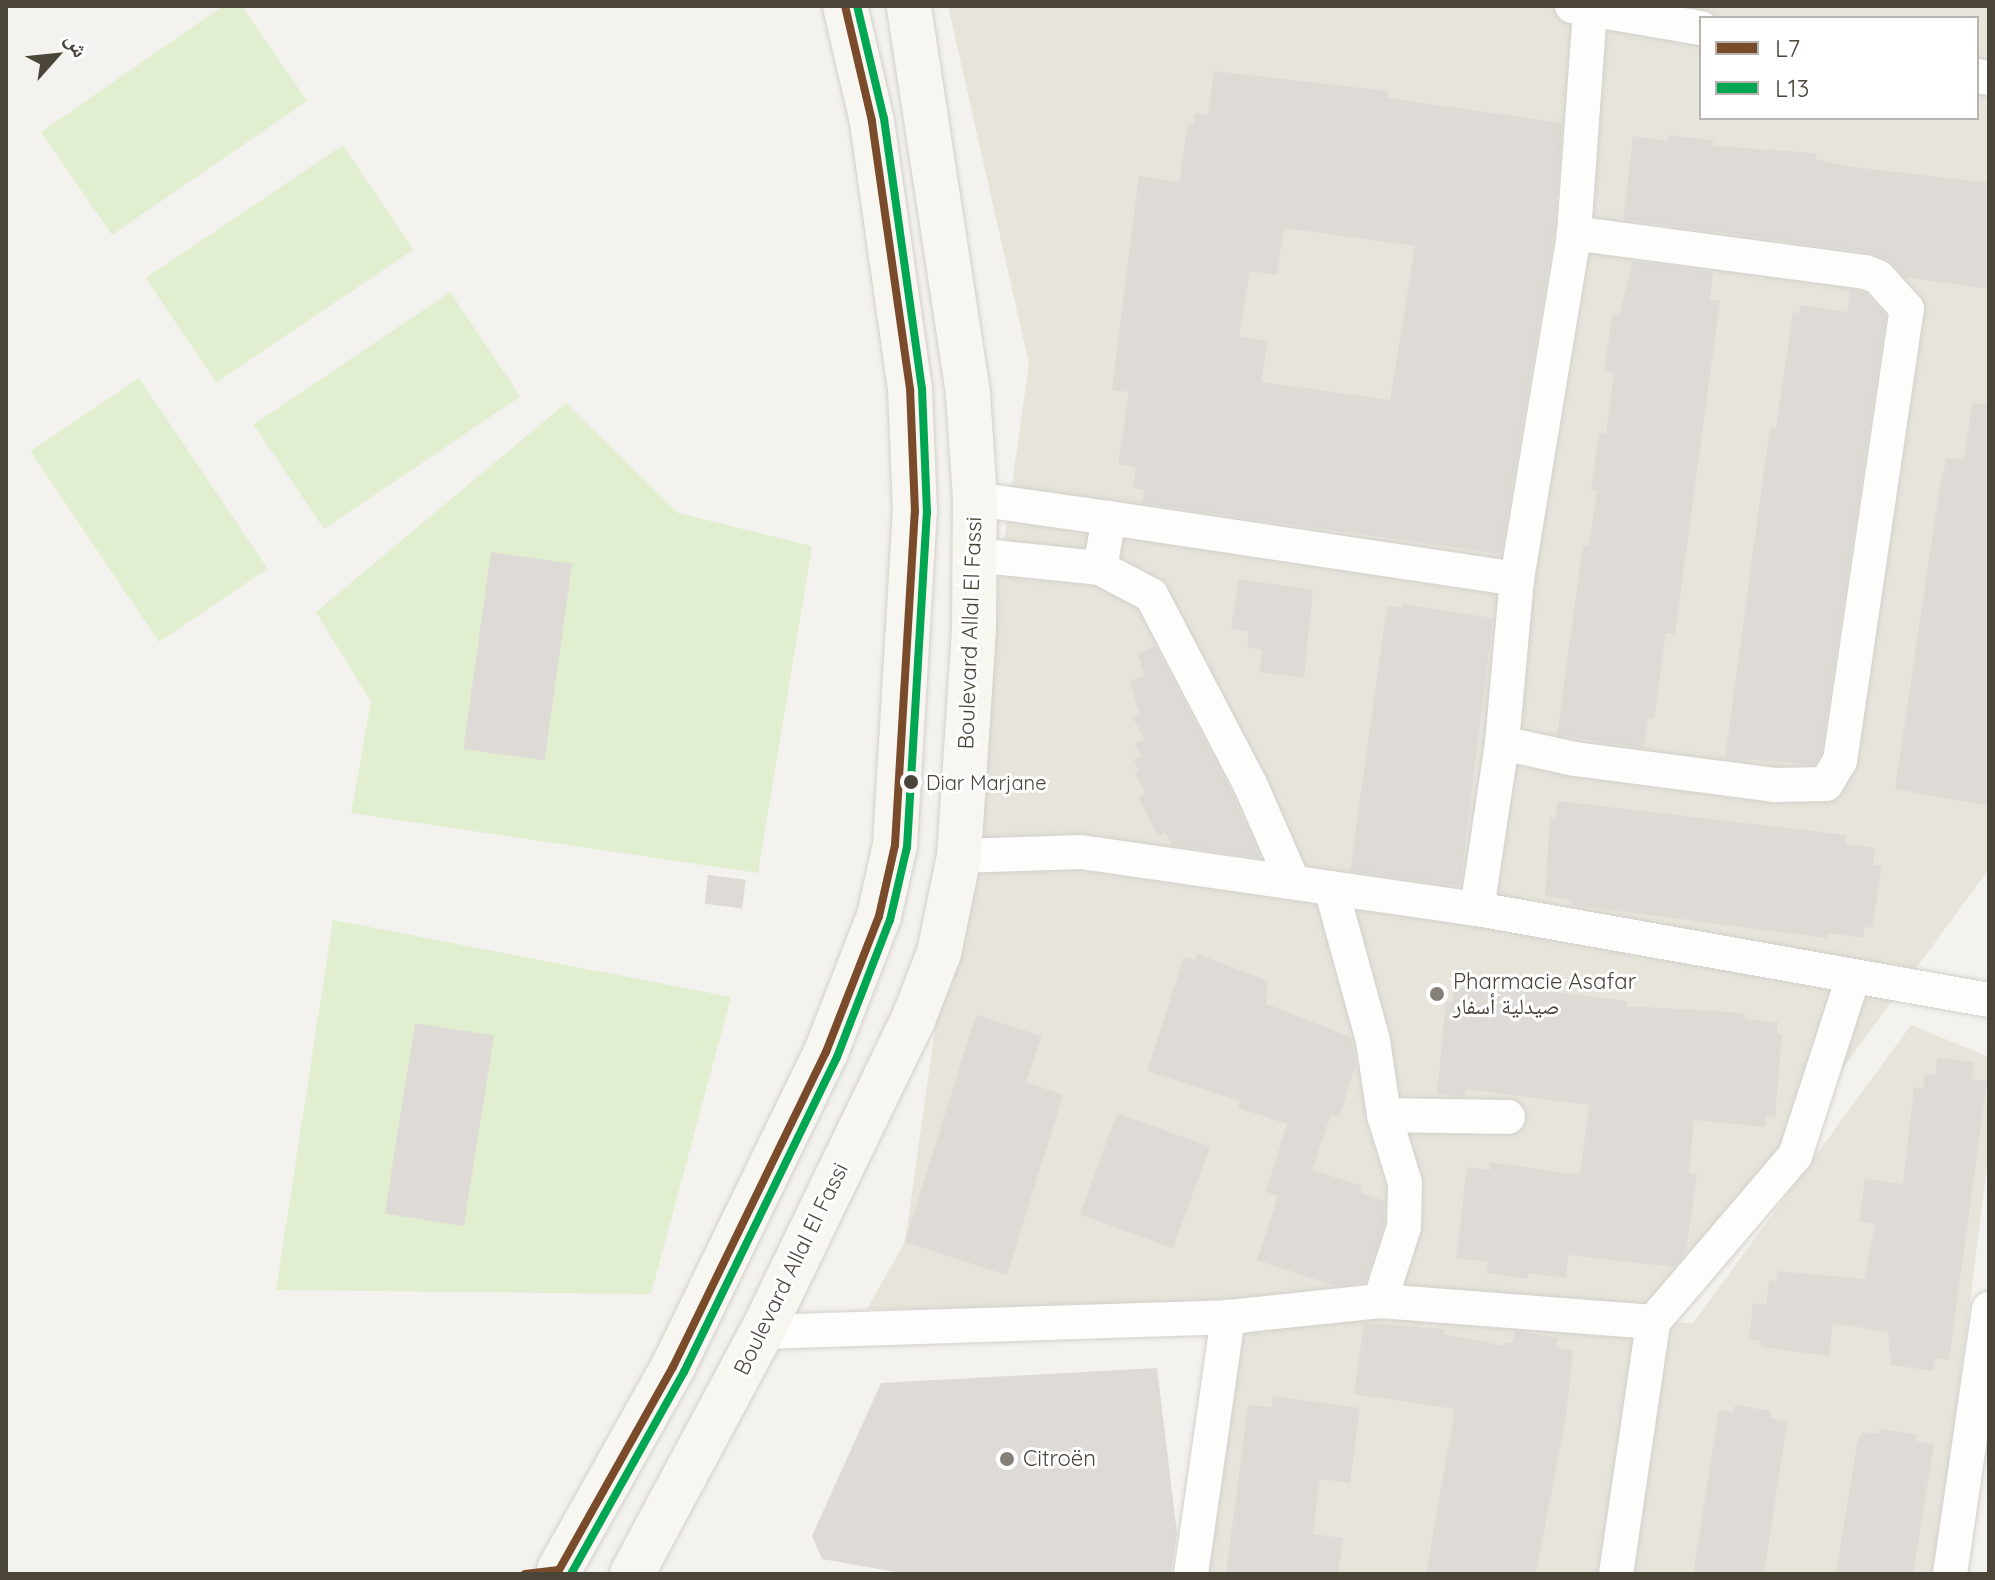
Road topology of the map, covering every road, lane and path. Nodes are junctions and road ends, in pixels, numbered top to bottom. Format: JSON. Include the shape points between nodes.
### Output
{"nodes":[{"id":1,"x":845,"y":6,"type":"edge"},
{"id":2,"x":909,"y":6,"type":"edge"},
{"id":3,"x":1581,"y":8,"type":"edge"},
{"id":4,"x":1699,"y":28,"type":"edge"},
{"id":5,"x":1574,"y":233,"type":"junction"},
{"id":6,"x":975,"y":499,"type":"junction"},
{"id":7,"x":1109,"y":518,"type":"junction"},
{"id":8,"x":974,"y":555,"type":"junction"},
{"id":9,"x":1100,"y":568,"type":"junction"},
{"id":10,"x":1517,"y":579,"type":"junction"},
{"id":11,"x":1502,"y":743,"type":"junction"},
{"id":12,"x":959,"y":856,"type":"junction"},
{"id":13,"x":1293,"y":882,"type":"junction"},
{"id":14,"x":1331,"y":888,"type":"junction"},
{"id":15,"x":1477,"y":909,"type":"junction"},
{"id":16,"x":1853,"y":977,"type":"junction"},
{"id":17,"x":1989,"y":1000,"type":"edge"},
{"id":18,"x":1384,"y":1115,"type":"junction"},
{"id":19,"x":1508,"y":1117,"type":"dead end"},
{"id":20,"x":1380,"y":1301,"type":"junction"},
{"id":21,"x":1989,"y":1309,"type":"edge"},
{"id":22,"x":1228,"y":1317,"type":"junction"},
{"id":23,"x":1653,"y":1322,"type":"junction"},
{"id":24,"x":762,"y":1332,"type":"junction"},
{"id":25,"x":552,"y":1573,"type":"edge"},
{"id":26,"x":632,"y":1574,"type":"edge"},
{"id":27,"x":1191,"y":1574,"type":"edge"},
{"id":28,"x":1616,"y":1574,"type":"edge"},
{"id":29,"x":1950,"y":1574,"type":"edge"}],
"edges":[{"from":1,"to":25,"type":"main road","via":[[872,121],[910,389],[915,512],[895,845],[879,916],[826,1052],[673,1367]]},
{"from":2,"to":6,"type":"main road","name":"Boulevard Allal El Fassi","via":[[966,377]]},
{"from":3,"to":4,"type":"street"},
{"from":3,"to":5,"type":"street"},
{"from":5,"to":10,"type":"street"},
{"from":5,"to":11,"type":"street","via":[[1865,272],[1885,283],[1907,309],[1840,761],[1826,784],[1774,785],[1575,759]]},
{"from":6,"to":7,"type":"street"},
{"from":6,"to":8,"type":"main road","name":"Boulevard Allal El Fassi"},
{"from":7,"to":9,"type":"street"},
{"from":7,"to":10,"type":"street"},
{"from":8,"to":9,"type":"street"},
{"from":8,"to":12,"type":"main road","name":"Boulevard Allal El Fassi"},
{"from":9,"to":13,"type":"street","via":[[1151,595],[1250,784]]},
{"from":10,"to":11,"type":"street"},
{"from":11,"to":15,"type":"street"},
{"from":12,"to":13,"type":"street","via":[[1081,852]]},
{"from":12,"to":24,"type":"main road","name":"Boulevard Allal El Fassi","via":[[939,953],[913,1020]]},
{"from":13,"to":14,"type":"street"},
{"from":14,"to":15,"type":"street"},
{"from":14,"to":18,"type":"street","via":[[1373,1041]]},
{"from":15,"to":16,"type":"street"},
{"from":16,"to":17,"type":"street"},
{"from":16,"to":23,"type":"street","via":[[1795,1156]]},
{"from":18,"to":19,"type":"street"},
{"from":18,"to":20,"type":"street","via":[[1405,1183],[1405,1212]]},
{"from":20,"to":22,"type":"street"},
{"from":20,"to":23,"type":"street"},
{"from":21,"to":29,"type":"street"},
{"from":22,"to":24,"type":"street"},
{"from":22,"to":27,"type":"street"},
{"from":23,"to":28,"type":"street"},
{"from":24,"to":26,"type":"main road","name":"Boulevard Allal El Fassi"}]}
